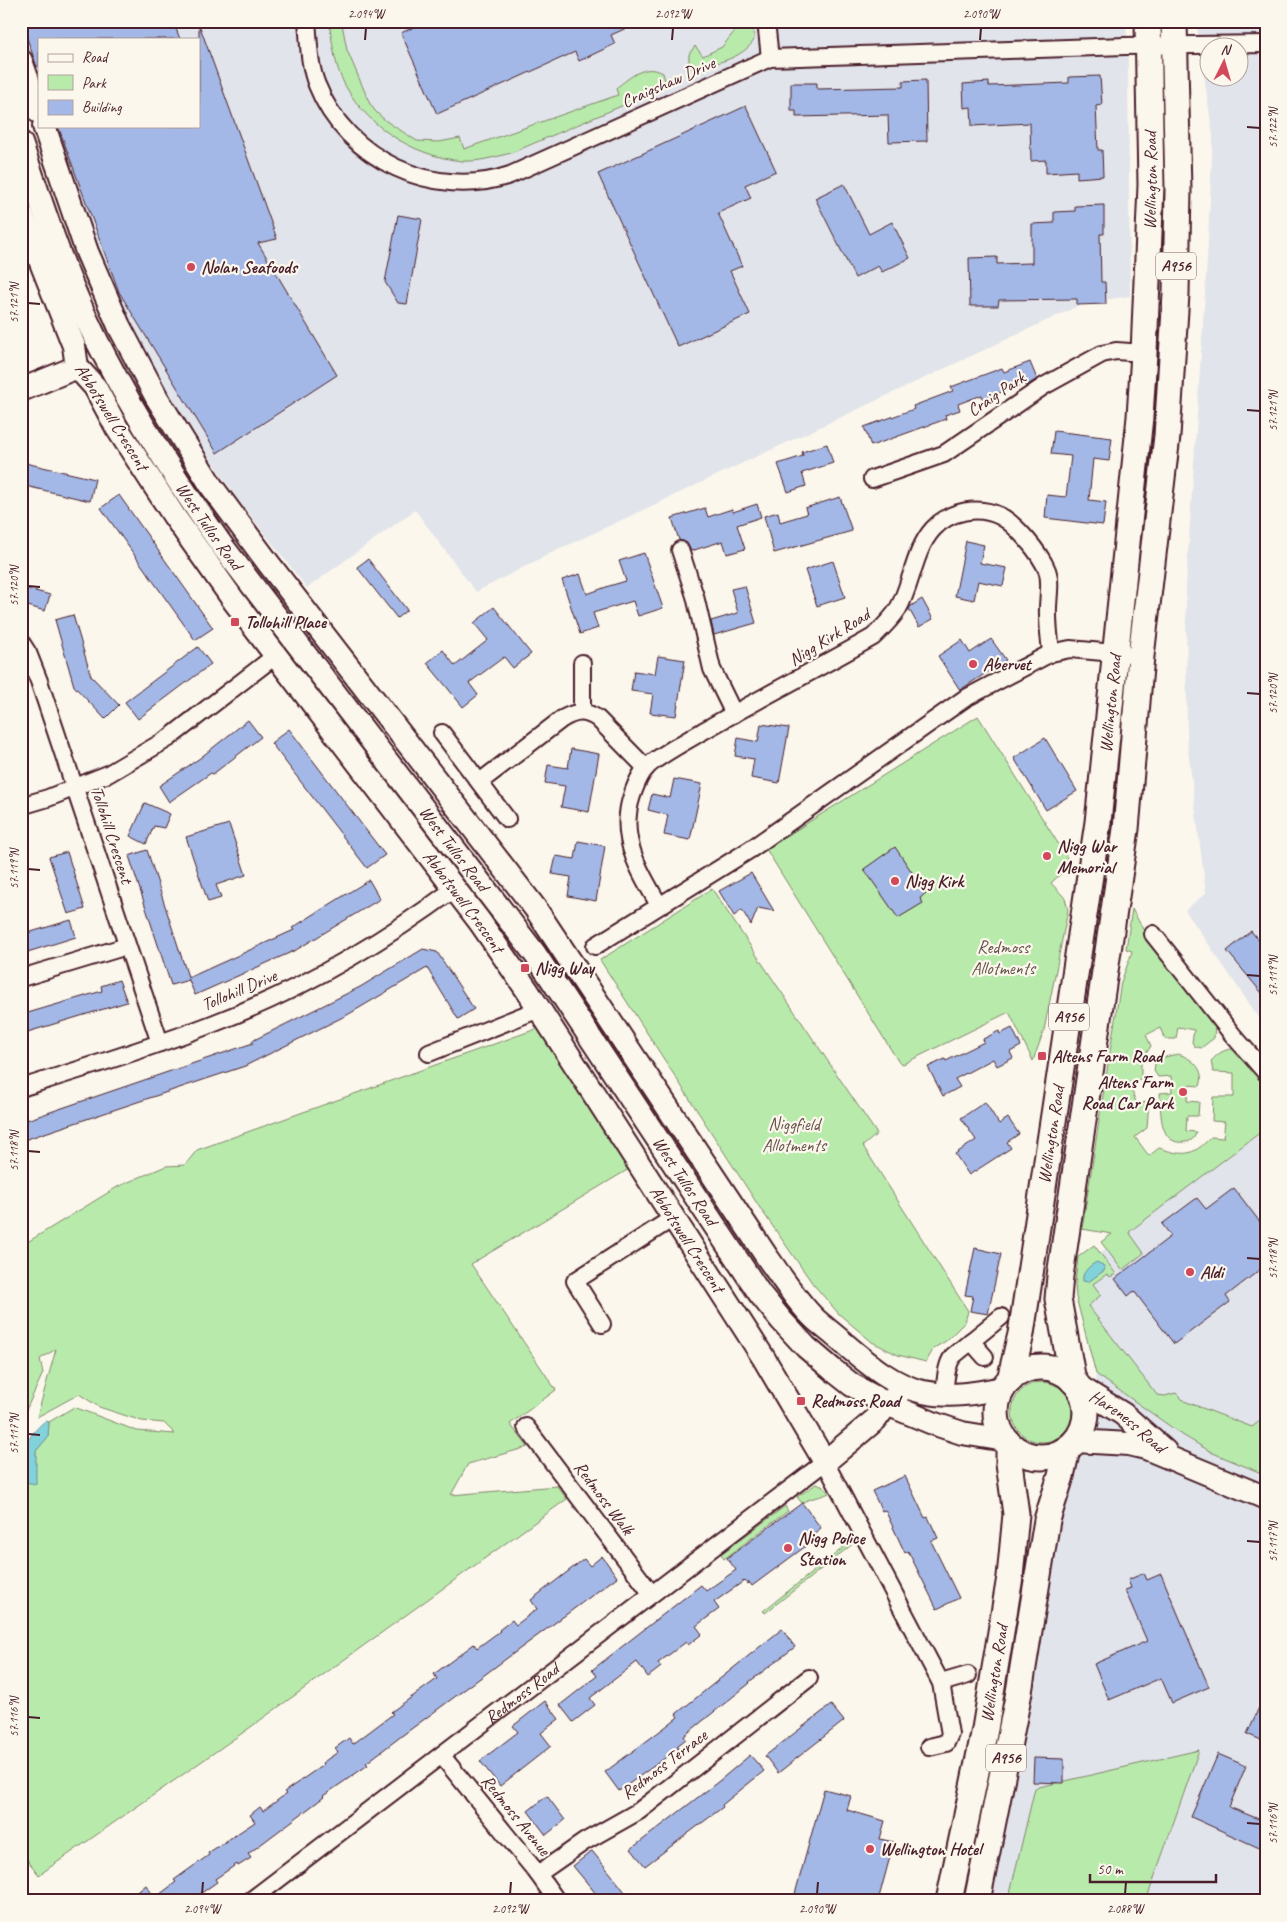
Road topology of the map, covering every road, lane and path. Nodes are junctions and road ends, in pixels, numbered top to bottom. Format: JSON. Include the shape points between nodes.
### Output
{"nodes":[{"id":1,"x":307,"y":21,"type":"edge"},
{"id":2,"x":766,"y":21,"type":"edge"},
{"id":3,"x":1148,"y":21,"type":"edge"},
{"id":4,"x":1174,"y":21,"type":"edge"},
{"id":5,"x":1266,"y":44,"type":"edge"},
{"id":6,"x":1148,"y":46,"type":"junction"},
{"id":7,"x":1175,"y":46,"type":"junction"},
{"id":8,"x":770,"y":58,"type":"junction"},
{"id":9,"x":21,"y":61,"type":"edge"},
{"id":10,"x":38,"y":109,"type":"edge"},
{"id":11,"x":45,"y":128,"type":"edge"},
{"id":12,"x":21,"y":143,"type":"edge"},
{"id":13,"x":21,"y":212,"type":"edge"},
{"id":14,"x":1144,"y":352,"type":"junction"},
{"id":15,"x":76,"y":367,"type":"junction"},
{"id":16,"x":21,"y":390,"type":"edge"},
{"id":17,"x":872,"y":478,"type":"dead end"},
{"id":18,"x":680,"y":550,"type":"dead end"},
{"id":19,"x":21,"y":642,"type":"edge"},
{"id":20,"x":1051,"y":653,"type":"junction"},
{"id":21,"x":1117,"y":653,"type":"junction"},
{"id":22,"x":276,"y":656,"type":"junction"},
{"id":23,"x":1141,"y":656,"type":"junction"},
{"id":24,"x":582,"y":663,"type":"dead end"},
{"id":25,"x":582,"y":712,"type":"junction"},
{"id":26,"x":734,"y":714,"type":"junction"},
{"id":27,"x":442,"y":733,"type":"dead end"},
{"id":28,"x":646,"y":768,"type":"junction"},
{"id":29,"x":481,"y":781,"type":"junction"},
{"id":30,"x":75,"y":788,"type":"junction"},
{"id":31,"x":21,"y":806,"type":"edge"},
{"id":32,"x":507,"y":819,"type":"dead end"},
{"id":33,"x":454,"y":889,"type":"junction"},
{"id":34,"x":659,"y":905,"type":"junction"},
{"id":35,"x":1153,"y":934,"type":"dead end"},
{"id":36,"x":127,"y":946,"type":"junction"},
{"id":37,"x":595,"y":946,"type":"dead end"},
{"id":38,"x":21,"y":978,"type":"edge"},
{"id":39,"x":539,"y":1009,"type":"junction"},
{"id":40,"x":160,"y":1043,"type":"junction"},
{"id":41,"x":429,"y":1054,"type":"dead end"},
{"id":42,"x":1266,"y":1073,"type":"edge"},
{"id":43,"x":21,"y":1088,"type":"edge"},
{"id":44,"x":673,"y":1218,"type":"junction"},
{"id":45,"x":1001,"y":1317,"type":"dead end"},
{"id":46,"x":602,"y":1324,"type":"dead end"},
{"id":47,"x":971,"y":1341,"type":"junction"},
{"id":48,"x":985,"y":1357,"type":"dead end"},
{"id":49,"x":1076,"y":1383,"type":"junction"},
{"id":50,"x":1006,"y":1384,"type":"junction"},
{"id":51,"x":907,"y":1387,"type":"junction"},
{"id":52,"x":944,"y":1395,"type":"junction"},
{"id":53,"x":887,"y":1404,"type":"junction"},
{"id":54,"x":526,"y":1427,"type":"dead end"},
{"id":55,"x":1007,"y":1442,"type":"junction"},
{"id":56,"x":1072,"y":1445,"type":"junction"},
{"id":57,"x":1175,"y":1460,"type":"junction"},
{"id":58,"x":825,"y":1462,"type":"junction"},
{"id":59,"x":1266,"y":1498,"type":"edge"},
{"id":60,"x":651,"y":1593,"type":"junction"},
{"id":61,"x":968,"y":1675,"type":"dead end"},
{"id":62,"x":809,"y":1678,"type":"dead end"},
{"id":63,"x":940,"y":1683,"type":"junction"},
{"id":64,"x":929,"y":1747,"type":"dead end"},
{"id":65,"x":442,"y":1756,"type":"junction"},
{"id":66,"x":538,"y":1874,"type":"junction"},
{"id":67,"x":250,"y":1901,"type":"edge"},
{"id":68,"x":557,"y":1901,"type":"edge"},
{"id":69,"x":949,"y":1901,"type":"edge"},
{"id":70,"x":977,"y":1901,"type":"edge"}],
"edges":[{"from":1,"to":8,"type":"street","name":"Craigshaw Drive","via":[[317,84],[329,110],[347,133],[390,166],[442,181],[483,182],[510,175]]},
{"from":2,"to":8,"type":"street"},
{"from":3,"to":6,"type":"main road","name":"Wellington Road","number":"A956"},
{"from":4,"to":7,"type":"main road","name":"Wellington Road","number":"A956"},
{"from":5,"to":7,"type":"street","name":"Craigshaw Drive"},
{"from":6,"to":7,"type":"street","name":"Craigshaw Drive"},
{"from":6,"to":8,"type":"street","name":"Craigshaw Drive"},
{"from":6,"to":14,"type":"main road","name":"Wellington Road","number":"A956","via":[[1150,185]]},
{"from":7,"to":23,"type":"main road","name":"Wellington Road","number":"A956","via":[[1178,190],[1175,303],[1167,436]]},
{"from":9,"to":10,"type":"main road"},
{"from":11,"to":51,"type":"main road","name":"West Tullos Road","via":[[87,252],[119,326],[157,398],[212,487],[535,908],[793,1293],[816,1320],[864,1361]]},
{"from":12,"to":53,"type":"main road","name":"West Tullos Road","via":[[60,256],[93,334],[131,407],[175,479],[223,547],[535,954],[760,1294],[806,1347],[852,1385]]},
{"from":13,"to":15,"type":"main road","name":"Abbotswell Crescent","via":[[74,346]]},
{"from":14,"to":17,"type":"street","name":"Craig Park","via":[[1116,351],[1096,357],[1044,386],[944,454]]},
{"from":14,"to":21,"type":"main road","name":"Wellington Road","number":"A956"},
{"from":15,"to":16,"type":"main road"},
{"from":15,"to":22,"type":"main road","name":"Abbotswell Crescent","via":[[95,387],[117,428],[174,516]]},
{"from":18,"to":26,"type":"street","via":[[695,596],[712,669]]},
{"from":19,"to":30,"type":"street","name":"Tollohill Crescent","via":[[39,681]]},
{"from":20,"to":21,"type":"street","via":[[1070,649]]},
{"from":20,"to":26,"type":"street","name":"Nigg Kirk Road","via":[[1048,571],[1039,554],[1000,516],[968,511],[944,519],[932,529],[898,608],[873,637]]},
{"from":20,"to":34,"type":"street","via":[[964,699],[751,849]]},
{"from":21,"to":23,"type":"street"},
{"from":21,"to":50,"type":"main road","name":"Wellington Road","number":"A956","via":[[1089,890],[1021,1334]]},
{"from":22,"to":30,"type":"street","via":[[169,738],[108,774]]},
{"from":22,"to":33,"type":"main road","name":"Abbotswell Crescent"},
{"from":23,"to":49,"type":"main road","name":"Wellington Road","number":"A956","via":[[1125,839],[1060,1276],[1058,1299]]},
{"from":24,"to":25,"type":"street"},
{"from":25,"to":28,"type":"street","via":[[598,719]]},
{"from":25,"to":29,"type":"street","via":[[562,719]]},
{"from":26,"to":28,"type":"street","name":"Nigg Kirk Road"},
{"from":27,"to":29,"type":"street"},
{"from":28,"to":34,"type":"street","name":"Nigg Kirk Road","via":[[632,794],[628,829],[636,863]]},
{"from":29,"to":32,"type":"street"},
{"from":30,"to":31,"type":"street"},
{"from":30,"to":36,"type":"street","name":"Tollohill Crescent"},
{"from":33,"to":39,"type":"main road","name":"Abbotswell Crescent"},
{"from":33,"to":40,"type":"street","name":"Tollohill Drive","via":[[403,925],[296,988],[214,1024]]},
{"from":34,"to":37,"type":"street"},
{"from":35,"to":42,"type":"street"},
{"from":36,"to":38,"type":"street"},
{"from":36,"to":40,"type":"street","name":"Tollohill Crescent"},
{"from":39,"to":41,"type":"street"},
{"from":39,"to":44,"type":"main road","name":"Abbotswell Crescent"},
{"from":40,"to":43,"type":"street","name":"Tollohill Drive"},
{"from":44,"to":46,"type":"street","via":[[575,1281]]},
{"from":44,"to":58,"type":"main road","name":"Abbotswell Crescent"},
{"from":45,"to":47,"type":"street"},
{"from":47,"to":48,"type":"street"},
{"from":47,"to":52,"type":"street","via":[[948,1362]]},
{"from":49,"to":50,"type":"main road","via":[[1064,1373],[1042,1367],[1019,1373]]},
{"from":49,"to":56,"type":"main road","number":"A956","via":[[1084,1399],[1086,1414],[1083,1427]]},
{"from":49,"to":57,"type":"main road","name":"Hareness Road","via":[[1123,1414]]},
{"from":50,"to":52,"type":"main road","name":"West Tullos Road","via":[[965,1394]]},
{"from":50,"to":55,"type":"main road","number":"A956","via":[[997,1400],[996,1414]]},
{"from":51,"to":52,"type":"main road","name":"West Tullos Road"},
{"from":51,"to":53,"type":"main road","name":"Redmoss Road"},
{"from":53,"to":55,"type":"main road","name":"West Tullos Road","via":[[935,1424]]},
{"from":53,"to":58,"type":"main road","name":"Redmoss Road","via":[[876,1419]]},
{"from":54,"to":60,"type":"street","name":"Redmoss Walk"},
{"from":55,"to":56,"type":"main road","via":[[1022,1453],[1037,1457],[1053,1456]]},
{"from":55,"to":69,"type":"main road","name":"Wellington Road","number":"A956","via":[[1016,1514],[1010,1577],[984,1729]]},
{"from":56,"to":57,"type":"main road","name":"Hareness Road","via":[[1129,1444]]},
{"from":56,"to":70,"type":"main road","name":"Wellington Road","number":"A956","via":[[1047,1520],[1018,1692]]},
{"from":57,"to":59,"type":"main road","name":"Hareness Road"},
{"from":58,"to":60,"type":"street","name":"Redmoss Road"},
{"from":58,"to":63,"type":"street","name":"Abbotswell Crescent"},
{"from":60,"to":65,"type":"street","name":"Redmoss Road"},
{"from":61,"to":63,"type":"street"},
{"from":62,"to":66,"type":"street","name":"Redmoss Terrace","via":[[639,1811],[584,1842]]},
{"from":63,"to":64,"type":"street","name":"Abbotswell Crescent","via":[[950,1734],[946,1743]]},
{"from":65,"to":66,"type":"street","name":"Redmoss Avenue"},
{"from":65,"to":67,"type":"street","name":"Redmoss Road"},
{"from":66,"to":68,"type":"street","name":"Redmoss Avenue"}]}
